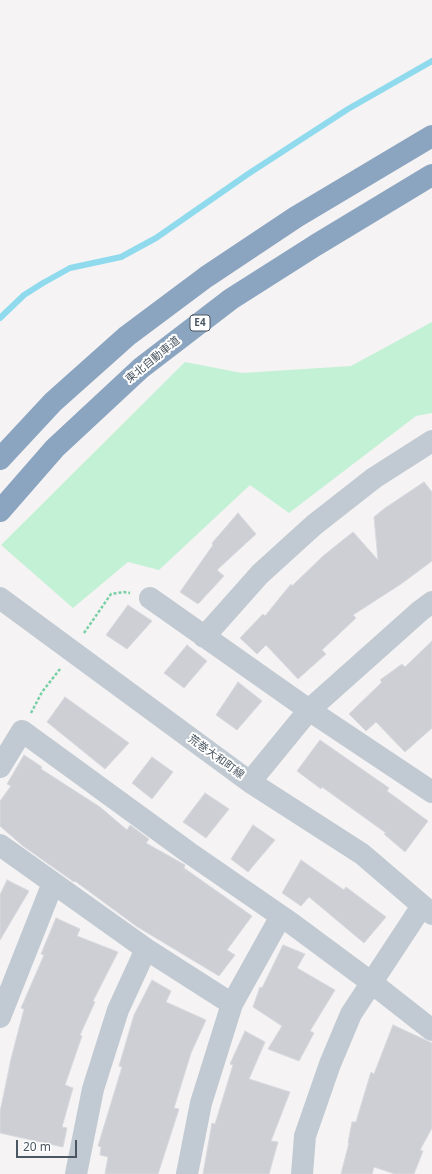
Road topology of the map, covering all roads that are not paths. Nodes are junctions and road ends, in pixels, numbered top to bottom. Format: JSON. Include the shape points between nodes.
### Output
{"nodes":[{"id":1,"x":432,"y":136,"type":"edge"},
{"id":2,"x":432,"y":175,"type":"edge"},
{"id":3,"x":432,"y":441,"type":"edge"},
{"id":4,"x":0,"y":459,"type":"edge"},
{"id":5,"x":0,"y":511,"type":"edge"},
{"id":6,"x":0,"y":598,"type":"edge"},
{"id":7,"x":150,"y":598,"type":"dead end"},
{"id":8,"x":432,"y":602,"type":"edge"},
{"id":9,"x":204,"y":637,"type":"junction"},
{"id":10,"x":309,"y":710,"type":"junction"},
{"id":11,"x":0,"y":767,"type":"edge"},
{"id":12,"x":250,"y":782,"type":"junction"},
{"id":13,"x":428,"y":782,"type":"edge"},
{"id":14,"x":0,"y":845,"type":"edge"},
{"id":15,"x":53,"y":883,"type":"junction"},
{"id":16,"x":427,"y":910,"type":"edge"},
{"id":17,"x":280,"y":916,"type":"junction"},
{"id":18,"x":146,"y":949,"type":"junction"},
{"id":19,"x":372,"y":983,"type":"junction"},
{"id":20,"x":232,"y":1004,"type":"junction"},
{"id":21,"x":0,"y":1017,"type":"edge"},
{"id":22,"x":432,"y":1030,"type":"edge"},
{"id":23,"x":76,"y":1174,"type":"edge"},
{"id":24,"x":187,"y":1174,"type":"edge"},
{"id":25,"x":302,"y":1174,"type":"edge"}],
"edges":[{"from":1,"to":4,"type":"highway","via":[[296,217],[194,286],[127,336],[53,402]]},
{"from":2,"to":5,"type":"highway","name":"東北自動車道","number":"E4","via":[[231,299],[141,368],[55,448]]},
{"from":3,"to":9,"type":"street","via":[[374,478],[314,525],[260,574]]},
{"from":6,"to":12,"type":"street","name":"荒巻大和町線"},
{"from":7,"to":9,"type":"street"},
{"from":8,"to":10,"type":"street"},
{"from":9,"to":10,"type":"street"},
{"from":10,"to":12,"type":"street"},
{"from":10,"to":13,"type":"street"},
{"from":11,"to":17,"type":"street","via":[[22,731]]},
{"from":12,"to":16,"type":"street","name":"荒巻大和町線","via":[[362,854]]},
{"from":14,"to":15,"type":"street"},
{"from":15,"to":18,"type":"street"},
{"from":15,"to":21,"type":"street"},
{"from":16,"to":19,"type":"street"},
{"from":17,"to":19,"type":"street"},
{"from":17,"to":20,"type":"street"},
{"from":18,"to":20,"type":"street"},
{"from":18,"to":23,"type":"street","via":[[118,1010],[93,1089]]},
{"from":19,"to":22,"type":"street"},
{"from":19,"to":25,"type":"street","via":[[351,1014],[330,1064],[305,1136]]},
{"from":20,"to":24,"type":"street","via":[[201,1103]]}]}
